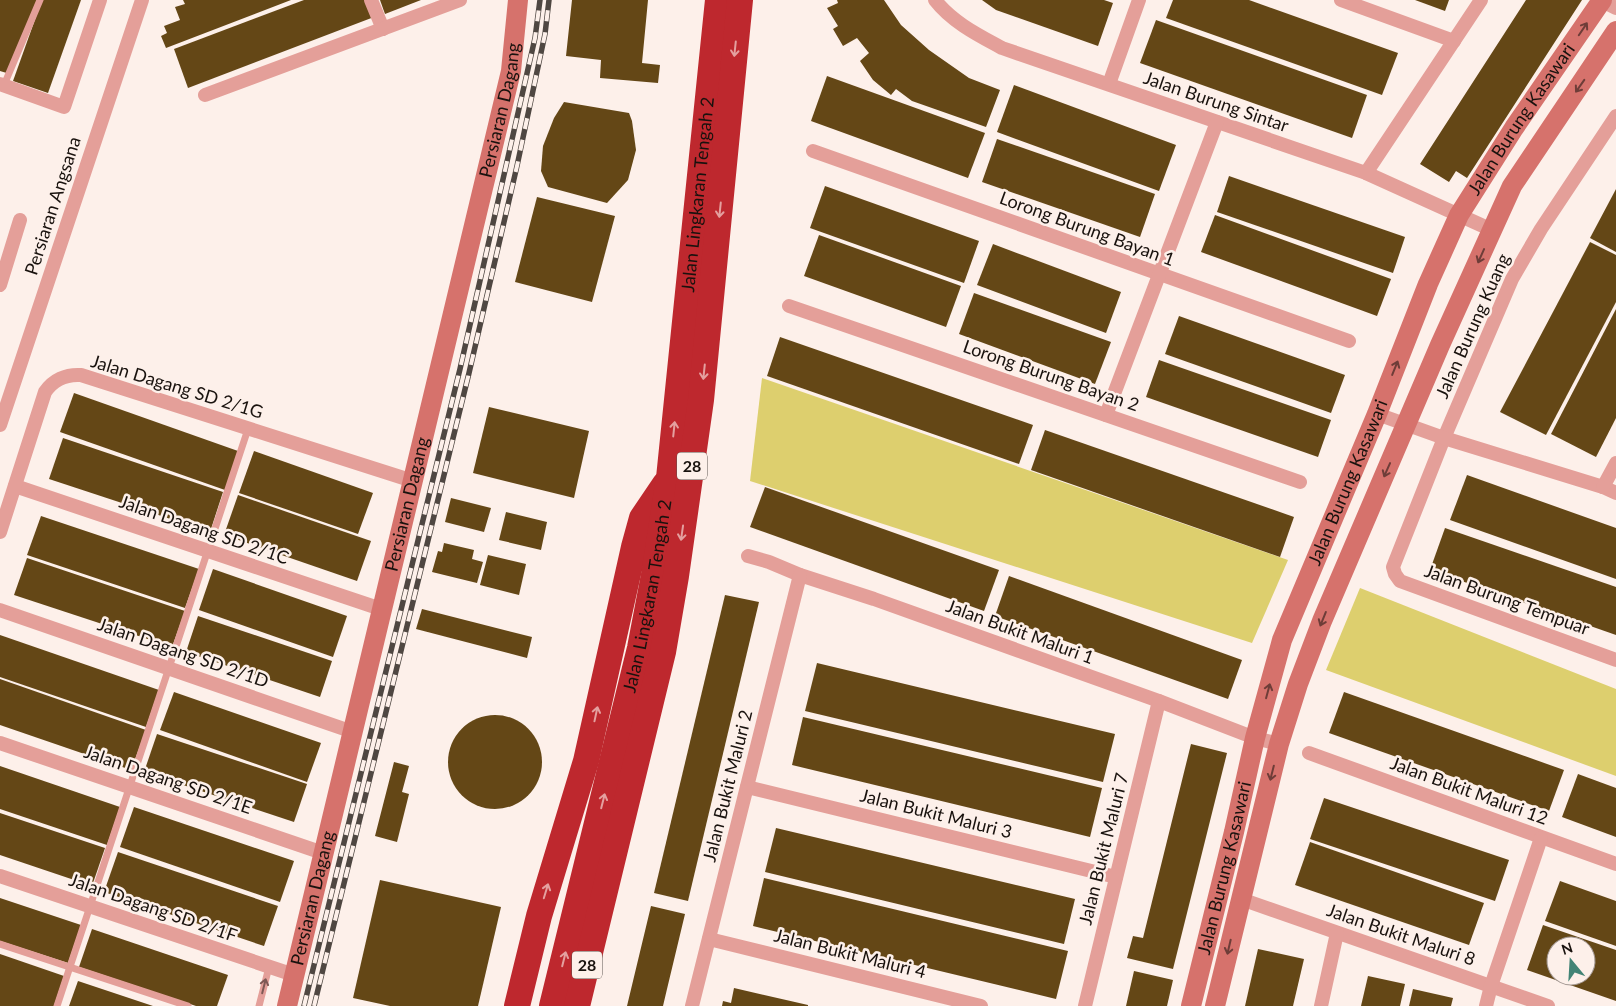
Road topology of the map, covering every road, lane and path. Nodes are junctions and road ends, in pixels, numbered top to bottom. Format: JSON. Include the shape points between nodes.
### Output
{"nodes":[{"id":1,"x":40,"y":0,"type":"edge"},
{"id":2,"x":100,"y":0,"type":"edge"},
{"id":3,"x":142,"y":0,"type":"edge"},
{"id":4,"x":371,"y":0,"type":"edge"},
{"id":5,"x":460,"y":0,"type":"edge"},
{"id":6,"x":518,"y":0,"type":"edge"},
{"id":7,"x":718,"y":0,"type":"edge"},
{"id":8,"x":740,"y":0,"type":"edge"},
{"id":9,"x":935,"y":0,"type":"edge"},
{"id":10,"x":1139,"y":0,"type":"edge"},
{"id":11,"x":1341,"y":0,"type":"edge"},
{"id":12,"x":1481,"y":0,"type":"edge"},
{"id":13,"x":1602,"y":0,"type":"edge"},
{"id":14,"x":1616,"y":8,"type":"edge"},
{"id":15,"x":382,"y":29,"type":"junction"},
{"id":16,"x":1616,"y":31,"type":"edge"},
{"id":17,"x":1454,"y":41,"type":"junction"},
{"id":18,"x":1109,"y":84,"type":"junction"},
{"id":19,"x":2,"y":85,"type":"edge"},
{"id":20,"x":205,"y":95,"type":"dead end"},
{"id":21,"x":1616,"y":116,"type":"edge"},
{"id":22,"x":1217,"y":122,"type":"junction"},
{"id":23,"x":813,"y":151,"type":"dead end"},
{"id":24,"x":1366,"y":173,"type":"junction"},
{"id":25,"x":1459,"y":215,"type":"junction"},
{"id":26,"x":20,"y":220,"type":"dead end"},
{"id":27,"x":1492,"y":230,"type":"junction"},
{"id":28,"x":1159,"y":274,"type":"junction"},
{"id":29,"x":0,"y":285,"type":"edge"},
{"id":30,"x":789,"y":306,"type":"dead end"},
{"id":31,"x":1349,"y":341,"type":"dead end"},
{"id":32,"x":1377,"y":414,"type":"junction"},
{"id":33,"x":1106,"y":415,"type":"junction"},
{"id":34,"x":0,"y":425,"type":"edge"},
{"id":35,"x":1406,"y":425,"type":"junction"},
{"id":36,"x":248,"y":429,"type":"junction"},
{"id":37,"x":1444,"y":438,"type":"junction"},
{"id":38,"x":1616,"y":463,"type":"edge"},
{"id":39,"x":669,"y":478,"type":"junction"},
{"id":40,"x":413,"y":481,"type":"junction"},
{"id":41,"x":1300,"y":482,"type":"dead end"},
{"id":42,"x":14,"y":486,"type":"junction"},
{"id":43,"x":1603,"y":488,"type":"junction"},
{"id":44,"x":1616,"y":493,"type":"edge"},
{"id":45,"x":0,"y":532,"type":"edge"},
{"id":46,"x":208,"y":551,"type":"junction"},
{"id":47,"x":748,"y":556,"type":"dead end"},
{"id":48,"x":1393,"y":567,"type":"joint"},
{"id":49,"x":800,"y":575,"type":"junction"},
{"id":50,"x":381,"y":609,"type":"junction"},
{"id":51,"x":0,"y":610,"type":"edge"},
{"id":52,"x":1616,"y":660,"type":"edge"},
{"id":53,"x":169,"y":668,"type":"junction"},
{"id":54,"x":1159,"y":701,"type":"junction"},
{"id":55,"x":353,"y":732,"type":"junction"},
{"id":56,"x":1255,"y":738,"type":"junction"},
{"id":57,"x":0,"y":743,"type":"edge"},
{"id":58,"x":1279,"y":744,"type":"junction"},
{"id":59,"x":1310,"y":753,"type":"dead end"},
{"id":60,"x":129,"y":787,"type":"junction"},
{"id":61,"x":747,"y":787,"type":"junction"},
{"id":62,"x":1541,"y":838,"type":"junction"},
{"id":63,"x":323,"y":852,"type":"junction"},
{"id":64,"x":1616,"y":864,"type":"edge"},
{"id":65,"x":0,"y":876,"type":"edge"},
{"id":66,"x":1116,"y":877,"type":"junction"},
{"id":67,"x":1240,"y":900,"type":"junction"},
{"id":68,"x":90,"y":906,"type":"junction"},
{"id":69,"x":1337,"y":933,"type":"junction"},
{"id":70,"x":709,"y":939,"type":"junction"},
{"id":71,"x":0,"y":944,"type":"edge"},
{"id":72,"x":269,"y":966,"type":"junction"},
{"id":73,"x":70,"y":967,"type":"junction"},
{"id":74,"x":294,"y":975,"type":"junction"},
{"id":75,"x":1491,"y":986,"type":"junction"},
{"id":76,"x":57,"y":1006,"type":"edge"},
{"id":77,"x":188,"y":1006,"type":"edge"},
{"id":78,"x":259,"y":1006,"type":"edge"},
{"id":79,"x":287,"y":1006,"type":"edge"},
{"id":80,"x":517,"y":1006,"type":"edge"},
{"id":81,"x":552,"y":1006,"type":"edge"},
{"id":82,"x":578,"y":1006,"type":"edge"},
{"id":83,"x":692,"y":1006,"type":"edge"},
{"id":84,"x":982,"y":1006,"type":"edge"},
{"id":85,"x":1085,"y":1006,"type":"edge"},
{"id":86,"x":1191,"y":1006,"type":"edge"},
{"id":87,"x":1215,"y":1006,"type":"edge"},
{"id":88,"x":1321,"y":1006,"type":"edge"},
{"id":89,"x":1486,"y":1006,"type":"edge"},
{"id":90,"x":1548,"y":1006,"type":"edge"}],
"edges":[{"from":1,"to":19,"type":"lane"},
{"from":2,"to":19,"type":"street","via":[[64,107]]},
{"from":3,"to":34,"type":"street","name":"Persiaran Angsana"},
{"from":4,"to":15,"type":"street"},
{"from":5,"to":15,"type":"street"},
{"from":6,"to":40,"type":"street","name":"Persiaran Dagang","via":[[511,72]]},
{"from":39,"to":7,"type":"highway","name":"Jalan Lingkaran Tengah 2","number":"28","one_way":true},
{"from":8,"to":82,"type":"highway","name":"Jalan Lingkaran Tengah 2","number":"28","one_way":true,"via":[[701,400],[676,576],[663,652]]},
{"from":9,"to":18,"type":"street","name":"Jalan Burung Sintar","via":[[967,28],[1002,48]]},
{"from":10,"to":18,"type":"street"},
{"from":11,"to":17,"type":"street"},
{"from":12,"to":17,"type":"street"},
{"from":13,"to":14,"type":"street"},
{"from":25,"to":13,"type":"street","name":"Jalan Burung Kasawari","one_way":true},
{"from":15,"to":20,"type":"street"},
{"from":16,"to":27,"type":"street","name":"Jalan Burung Kasawari","one_way":true,"via":[[1512,186]]},
{"from":17,"to":24,"type":"street"},
{"from":18,"to":22,"type":"street","name":"Jalan Burung Sintar"},
{"from":21,"to":37,"type":"street","name":"Jalan Burung Kuang","via":[[1541,228],[1512,279]]},
{"from":22,"to":24,"type":"street","name":"Jalan Burung Sintar"},
{"from":22,"to":28,"type":"street"},
{"from":23,"to":28,"type":"street","name":"Lorong Burung Bayan 1"},
{"from":24,"to":25,"type":"street","name":"Jalan Burung Sintar"},
{"from":25,"to":27,"type":"street","name":"Jalan Burung Sintar"},
{"from":32,"to":25,"type":"street","name":"Jalan Burung Kasawari","one_way":true},
{"from":26,"to":29,"type":"street"},
{"from":27,"to":35,"type":"street","name":"Jalan Burung Kasawari","one_way":true},
{"from":28,"to":31,"type":"street","name":"Lorong Burung Bayan 1"},
{"from":28,"to":33,"type":"street"},
{"from":30,"to":33,"type":"street","name":"Lorong Burung Bayan 2"},
{"from":32,"to":35,"type":"street"},
{"from":56,"to":32,"type":"street","name":"Jalan Burung Kasawari","one_way":true,"via":[[1282,640]]},
{"from":33,"to":41,"type":"street","name":"Lorong Burung Bayan 2"},
{"from":35,"to":37,"type":"street"},
{"from":35,"to":58,"type":"street","name":"Jalan Burung Kasawari","one_way":true,"via":[[1322,621]]},
{"from":36,"to":40,"type":"street","name":"Jalan Dagang SD 2/1G"},
{"from":36,"to":42,"type":"street","name":"Jalan Dagang SD 2/1G","via":[[70,375],[55,380],[45,392]]},
{"from":36,"to":46,"type":"lane"},
{"from":37,"to":43,"type":"street"},
{"from":37,"to":48,"type":"street","name":"Jalan Burung Kuang"},
{"from":38,"to":43,"type":"street"},
{"from":80,"to":39,"type":"highway","one_way":true,"via":[[539,916],[586,761],[642,518]]},
{"from":81,"to":39,"type":"highway","name":"Jalan Lingkaran Tengah 2","number":"28","one_way":true,"via":[[640,648]]},
{"from":40,"to":50,"type":"street","name":"Persiaran Dagang"},
{"from":42,"to":45,"type":"street","name":"Jalan Dagang SD 2/1G"},
{"from":42,"to":46,"type":"street","name":"Jalan Dagang SD 2/1C"},
{"from":43,"to":44,"type":"street"},
{"from":46,"to":50,"type":"street","name":"Jalan Dagang SD 2/1C"},
{"from":46,"to":53,"type":"lane"},
{"from":47,"to":49,"type":"street","name":"Jalan Bukit Maluri 1"},
{"from":48,"to":52,"type":"street","name":"Jalan Burung Tempuar","via":[[1400,581]]},
{"from":49,"to":54,"type":"street","name":"Jalan Bukit Maluri 1"},
{"from":49,"to":61,"type":"street","name":"Jalan Bukit Maluri 2"},
{"from":50,"to":55,"type":"street","name":"Persiaran Dagang"},
{"from":51,"to":53,"type":"street","name":"Jalan Dagang SD 2/1D"},
{"from":53,"to":55,"type":"street","name":"Jalan Dagang SD 2/1D"},
{"from":53,"to":60,"type":"lane"},
{"from":54,"to":56,"type":"street","name":"Jalan Bukit Maluri 1"},
{"from":54,"to":66,"type":"street","name":"Jalan Bukit Maluri 7"},
{"from":55,"to":63,"type":"street","name":"Persiaran Dagang"},
{"from":56,"to":58,"type":"street","name":"Jalan Bukit Maluri 1"},
{"from":56,"to":86,"type":"street","name":"Jalan Burung Kasawari"},
{"from":57,"to":60,"type":"street","name":"Jalan Dagang SD 2/1E"},
{"from":58,"to":67,"type":"street","name":"Jalan Burung Kasawari","one_way":true},
{"from":59,"to":62,"type":"street","name":"Jalan Bukit Maluri 12"},
{"from":60,"to":63,"type":"street","name":"Jalan Dagang SD 2/1E"},
{"from":60,"to":68,"type":"lane"},
{"from":61,"to":66,"type":"street","name":"Jalan Bukit Maluri 3"},
{"from":61,"to":70,"type":"street","name":"Jalan Bukit Maluri 2"},
{"from":62,"to":64,"type":"street","name":"Jalan Bukit Maluri 12"},
{"from":62,"to":75,"type":"street"},
{"from":63,"to":74,"type":"street","name":"Persiaran Dagang"},
{"from":65,"to":68,"type":"street","name":"Jalan Dagang SD 2/1F"},
{"from":66,"to":85,"type":"street","name":"Jalan Bukit Maluri 7"},
{"from":67,"to":69,"type":"street","name":"Jalan Bukit Maluri 8"},
{"from":67,"to":87,"type":"street","name":"Jalan Burung Kasawari","one_way":true},
{"from":68,"to":72,"type":"street","name":"Jalan Dagang SD 2/1F"},
{"from":68,"to":73,"type":"lane"},
{"from":69,"to":75,"type":"street","name":"Jalan Bukit Maluri 8"},
{"from":69,"to":88,"type":"street"},
{"from":70,"to":83,"type":"street","name":"Jalan Bukit Maluri 2"},
{"from":70,"to":84,"type":"street","name":"Jalan Bukit Maluri 4"},
{"from":71,"to":73,"type":"lane"},
{"from":72,"to":74,"type":"street","name":"Jalan Dagang SD 2/1F"},
{"from":78,"to":72,"type":"lane","one_way":true},
{"from":73,"to":76,"type":"lane"},
{"from":73,"to":77,"type":"lane"},
{"from":74,"to":79,"type":"street","name":"Persiaran Dagang"},
{"from":75,"to":89,"type":"street"},
{"from":75,"to":90,"type":"street","name":"Jalan Bukit Maluri 8"}]}
